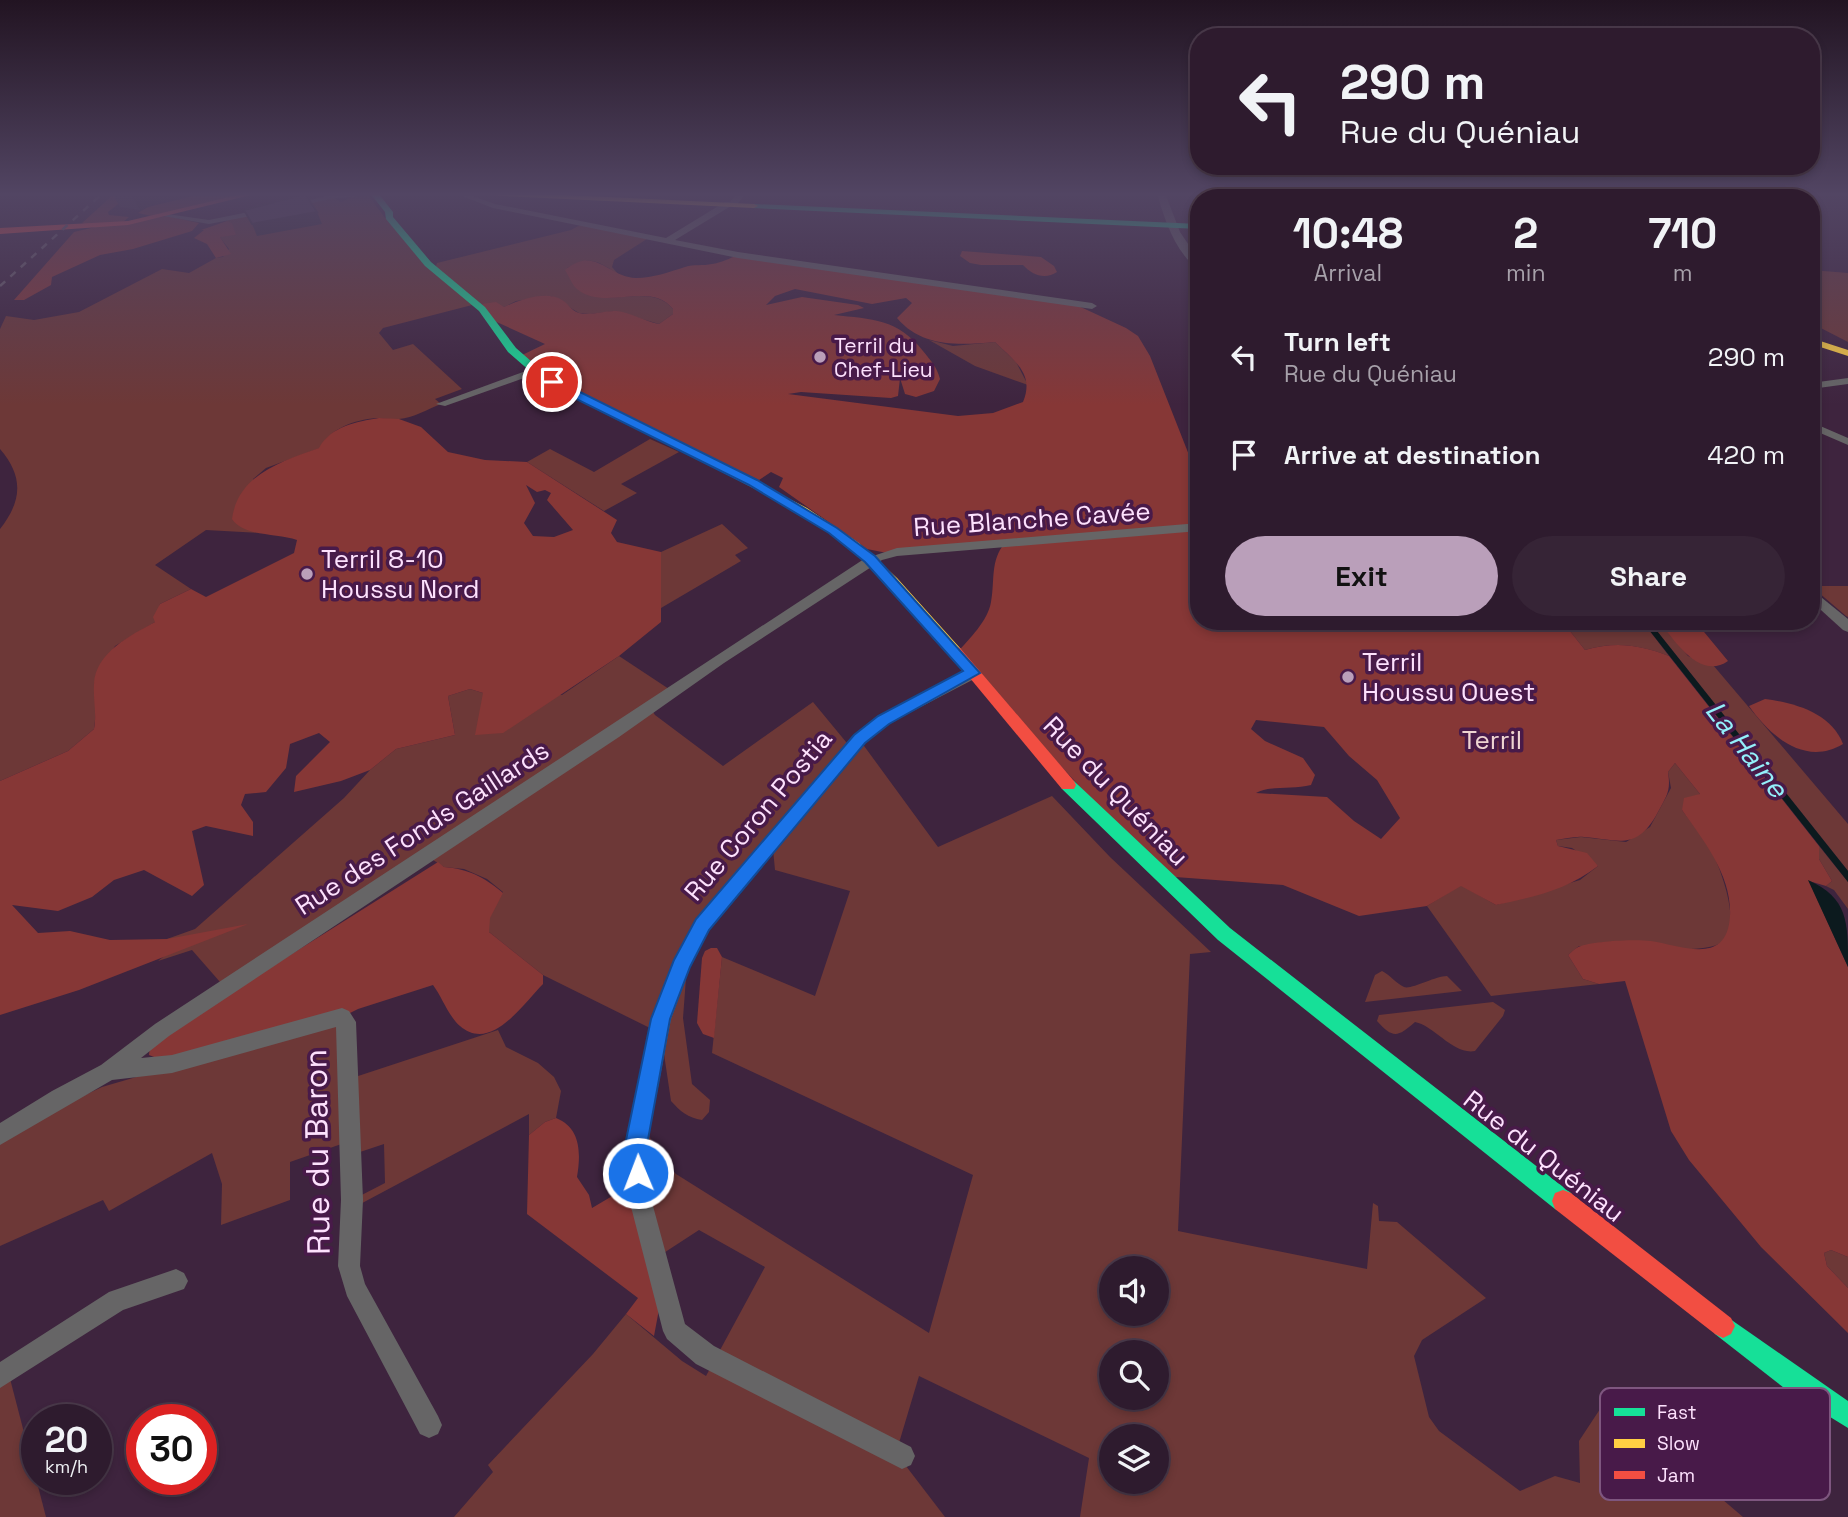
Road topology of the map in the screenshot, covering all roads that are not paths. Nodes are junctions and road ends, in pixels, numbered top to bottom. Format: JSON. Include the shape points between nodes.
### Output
{"nodes":[{"id":1,"x":428,"y":264,"type":"edge"},
{"id":2,"x":797,"y":264,"type":"edge"},
{"id":3,"x":1092,"y":306,"type":"dead end"},
{"id":4,"x":1820,"y":344,"type":"edge"},
{"id":5,"x":1848,"y":353,"type":"edge"},
{"id":6,"x":534,"y":371,"type":"junction"},
{"id":7,"x":1848,"y":381,"type":"edge"},
{"id":8,"x":1820,"y":385,"type":"edge"},
{"id":9,"x":441,"y":404,"type":"dead end"},
{"id":10,"x":1820,"y":429,"type":"edge"},
{"id":11,"x":1848,"y":442,"type":"edge"},
{"id":12,"x":1190,"y":528,"type":"edge"},
{"id":13,"x":870,"y":559,"type":"junction"},
{"id":14,"x":1820,"y":601,"type":"edge"},
{"id":15,"x":1843,"y":622,"type":"edge"},
{"id":16,"x":972,"y":673,"type":"junction"},
{"id":17,"x":108,"y":1072,"type":"junction"},
{"id":18,"x":0,"y":1135,"type":"edge"},
{"id":19,"x":176,"y":1281,"type":"dead end"},
{"id":20,"x":0,"y":1376,"type":"edge"},
{"id":21,"x":1806,"y":1388,"type":"edge"},
{"id":22,"x":1830,"y":1404,"type":"edge"},
{"id":23,"x":1848,"y":1416,"type":"edge"},
{"id":24,"x":429,"y":1425,"type":"dead end"},
{"id":25,"x":902,"y":1456,"type":"dead end"}],
"edges":[{"from":1,"to":6,"type":"street","name":"Rue du Quéniau","via":[[482,309],[505,342]]},
{"from":2,"to":3,"type":"street"},
{"from":4,"to":5,"type":"street"},
{"from":6,"to":9,"type":"street"},
{"from":6,"to":13,"type":"street","name":"Rue du Quéniau","via":[[775,494]]},
{"from":7,"to":8,"type":"street"},
{"from":10,"to":11,"type":"street"},
{"from":12,"to":13,"type":"street","name":"Rue Blanche Cavée","via":[[897,552]]},
{"from":13,"to":16,"type":"street","name":"Rue du Quéniau"},
{"from":13,"to":17,"type":"street","name":"Rue des Fonds Gaillards","via":[[162,1030]]},
{"from":14,"to":15,"type":"street"},
{"from":16,"to":21,"type":"street","name":"Rue du Quéniau","via":[[1070,787],[1224,934]]},
{"from":16,"to":25,"type":"street","name":"Rue Coron Postia","via":[[883,720],[859,739],[702,924],[661,1019],[636,1145],[639,1195],[675,1331],[697,1350]]},
{"from":17,"to":18,"type":"street","name":"Rue des Fonds Gaillards"},
{"from":17,"to":24,"type":"street","name":"Rue du Baron","via":[[172,1064],[342,1017],[346,1022],[351,1141],[349,1266],[355,1288]]},
{"from":19,"to":20,"type":"street","via":[[117,1300]]},
{"from":22,"to":23,"type":"street","name":"Rue du Quéniau"}]}
